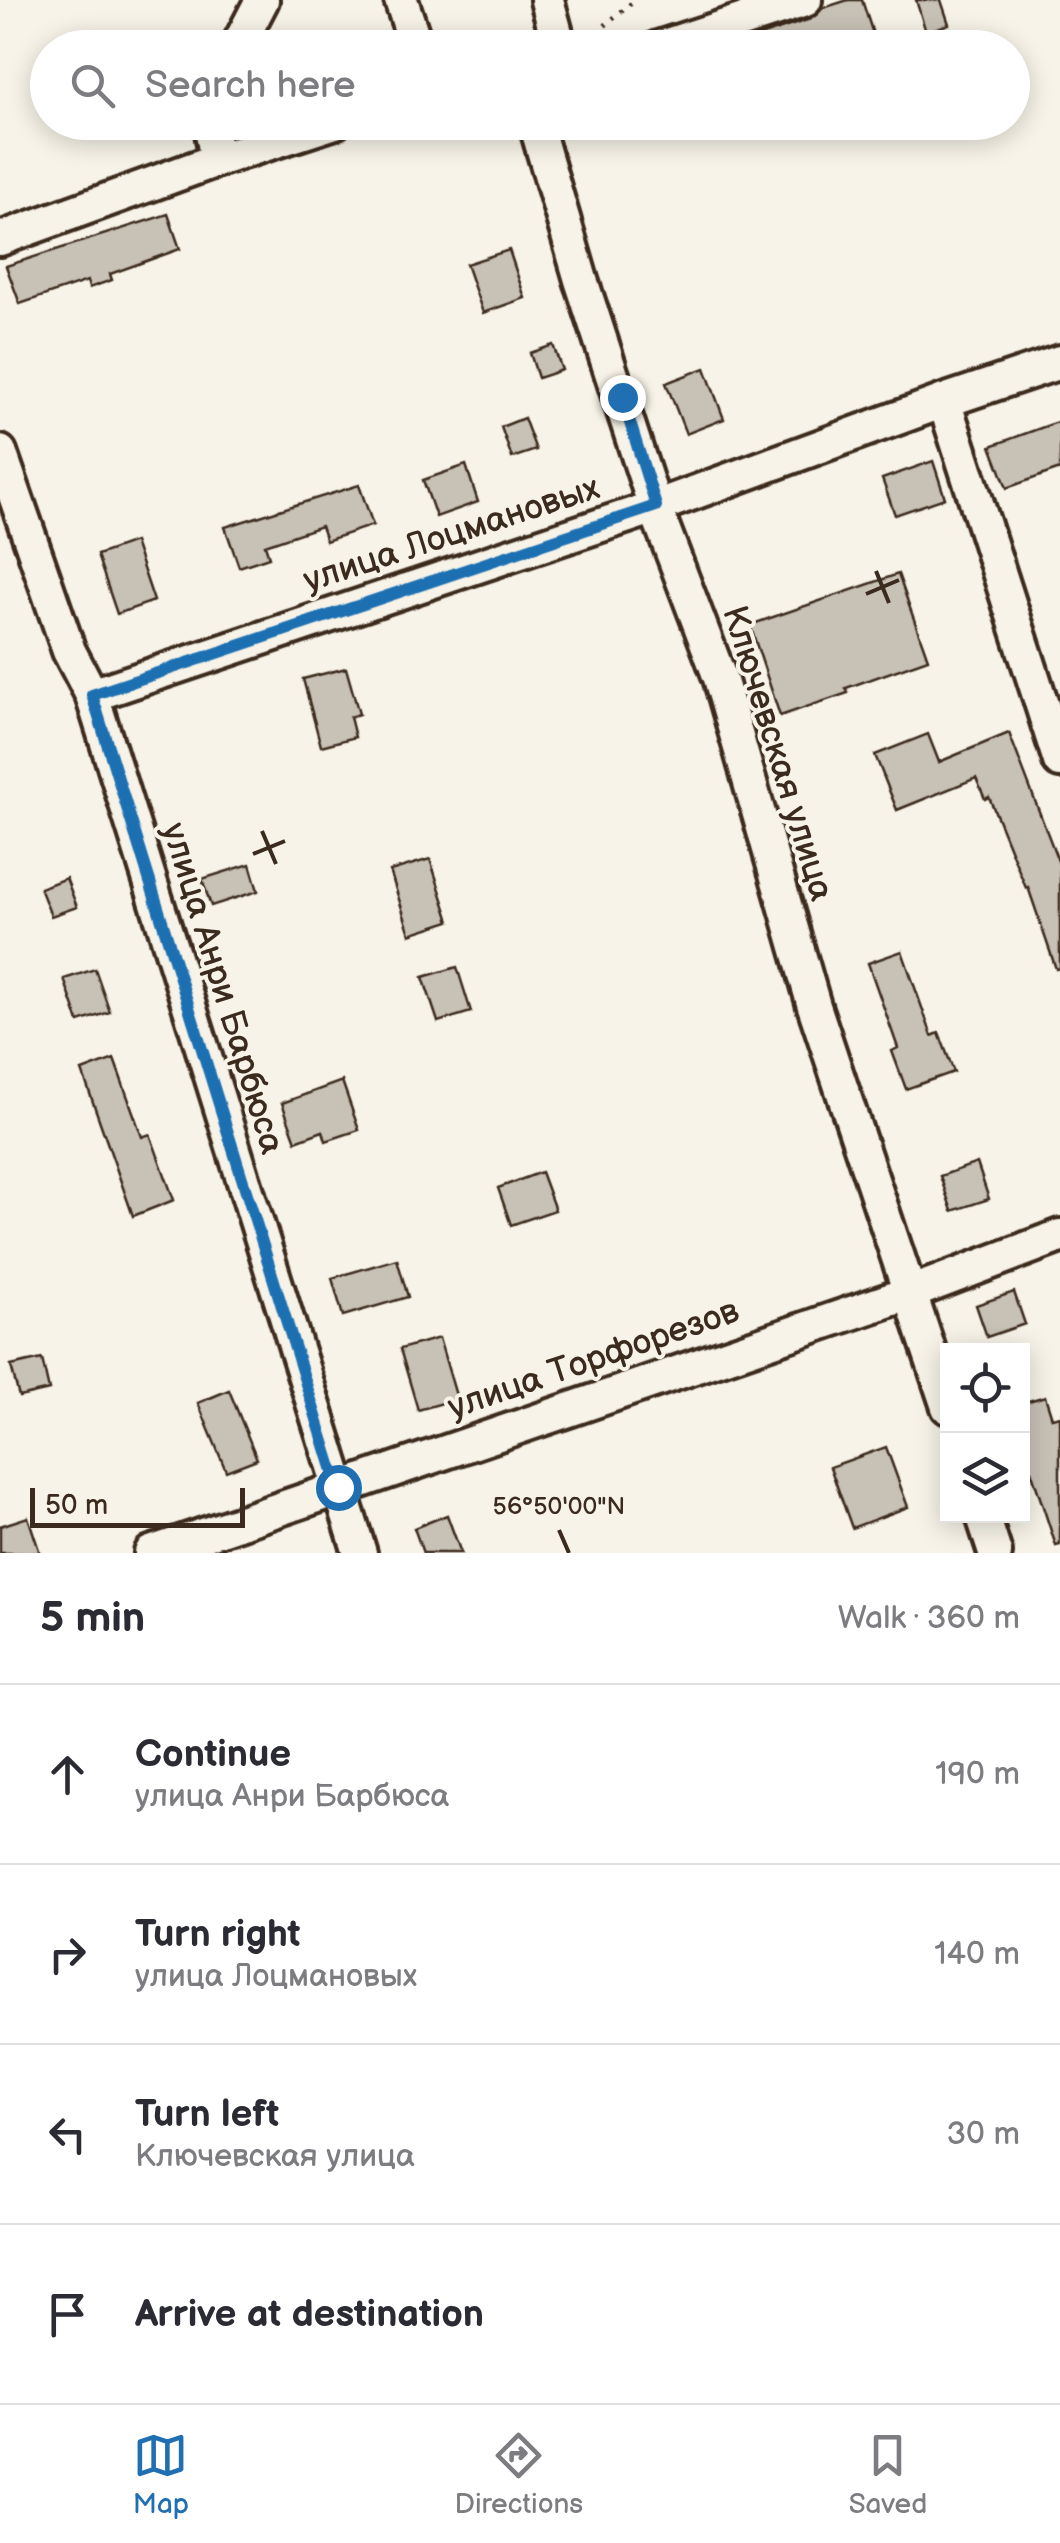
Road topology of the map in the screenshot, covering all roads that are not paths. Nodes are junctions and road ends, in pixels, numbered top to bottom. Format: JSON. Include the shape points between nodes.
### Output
{"nodes":[{"id":1,"x":262,"y":0,"type":"edge"},
{"id":2,"x":401,"y":0,"type":"edge"},
{"id":3,"x":547,"y":0,"type":"edge"},
{"id":4,"x":804,"y":0,"type":"edge"},
{"id":5,"x":246,"y":30,"type":"edge"},
{"id":6,"x":412,"y":30,"type":"edge"},
{"id":7,"x":555,"y":30,"type":"edge"},
{"id":8,"x":713,"y":30,"type":"edge"},
{"id":9,"x":213,"y":140,"type":"edge"},
{"id":10,"x":279,"y":140,"type":"edge"},
{"id":11,"x":540,"y":140,"type":"edge"},
{"id":12,"x":217,"y":160,"type":"junction"},
{"id":13,"x":0,"y":239,"type":"edge"},
{"id":14,"x":1060,"y":362,"type":"edge"},
{"id":15,"x":944,"y":401,"type":"junction"},
{"id":16,"x":0,"y":452,"type":"edge"},
{"id":17,"x":656,"y":506,"type":"junction"},
{"id":18,"x":92,"y":695,"type":"junction"},
{"id":19,"x":1060,"y":761,"type":"edge"},
{"id":20,"x":1060,"y":1236,"type":"edge"},
{"id":21,"x":910,"y":1293,"type":"junction"},
{"id":22,"x":940,"y":1383,"type":"edge"},
{"id":23,"x":338,"y":1487,"type":"junction"},
{"id":24,"x":985,"y":1523,"type":"edge"},
{"id":25,"x":151,"y":1553,"type":"edge"},
{"id":26,"x":360,"y":1553,"type":"edge"},
{"id":27,"x":996,"y":1553,"type":"edge"}],
"edges":[{"from":1,"to":5,"type":"street"},
{"from":2,"to":6,"type":"street"},
{"from":3,"to":7,"type":"street"},
{"from":4,"to":8,"type":"street"},
{"from":9,"to":12,"type":"street"},
{"from":10,"to":12,"type":"street"},
{"from":11,"to":17,"type":"street","name":"Ключевская улица"},
{"from":12,"to":13,"type":"street"},
{"from":14,"to":15,"type":"street","name":"улица Лоцмановых"},
{"from":15,"to":17,"type":"street","name":"улица Лоцмановых"},
{"from":15,"to":19,"type":"street"},
{"from":16,"to":18,"type":"street","name":"улица Анри Барбюса","via":[[69,651]]},
{"from":17,"to":18,"type":"street","name":"улица Лоцмановых"},
{"from":17,"to":21,"type":"street","name":"Ключевская улица","via":[[720,678],[814,1006]]},
{"from":18,"to":23,"type":"street","name":"улица Анри Барбюса"},
{"from":20,"to":21,"type":"street","name":"улица Торфорезов"},
{"from":21,"to":22,"type":"street","name":"Ключевская улица"},
{"from":21,"to":23,"type":"street","name":"улица Торфорезов"},
{"from":23,"to":25,"type":"street","name":"улица Торфорезов"},
{"from":23,"to":26,"type":"street","name":"улица Анри Барбюса"},
{"from":24,"to":27,"type":"street"}]}
